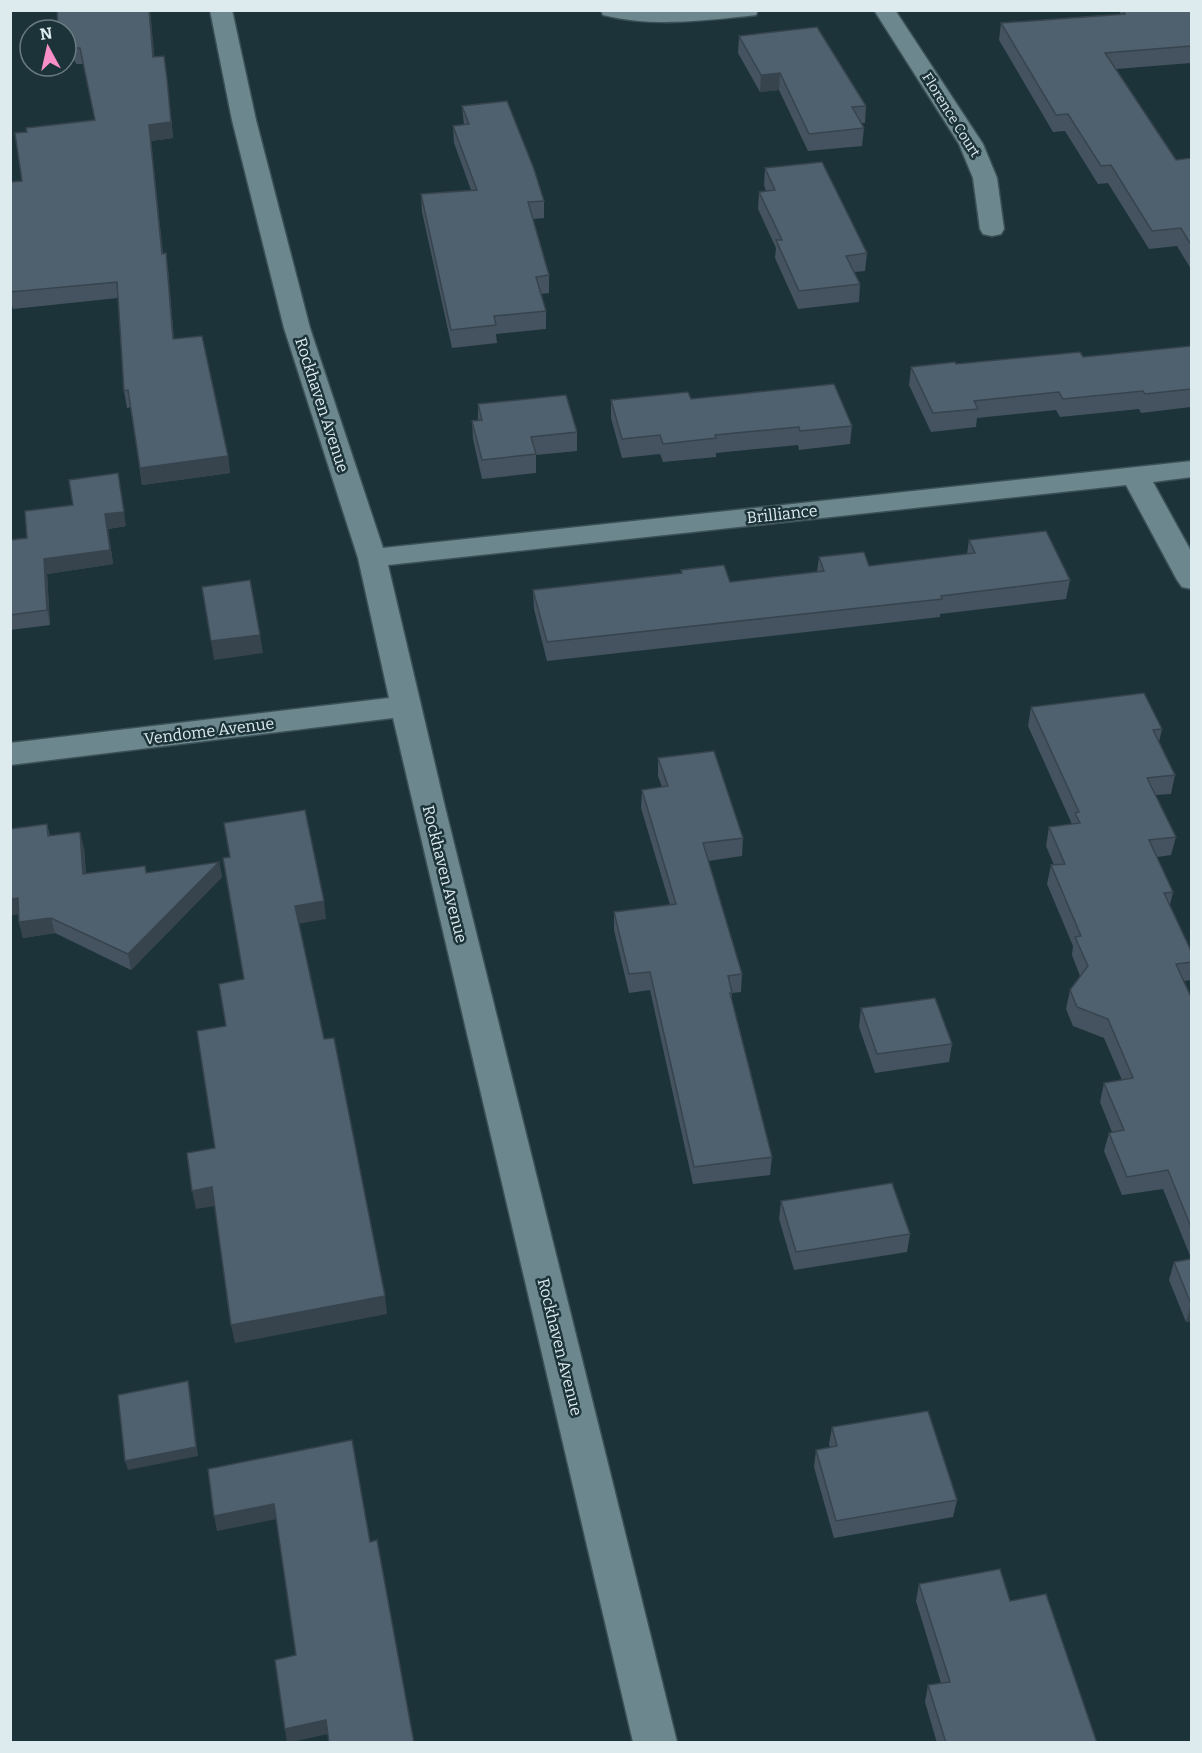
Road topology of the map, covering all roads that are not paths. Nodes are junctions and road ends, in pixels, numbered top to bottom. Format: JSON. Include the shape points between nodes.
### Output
{"nodes":[{"id":1,"x":221,"y":10,"type":"edge"},
{"id":2,"x":611,"y":10,"type":"edge"},
{"id":3,"x":748,"y":10,"type":"edge"},
{"id":4,"x":884,"y":10,"type":"edge"},
{"id":5,"x":992,"y":229,"type":"dead end"},
{"id":6,"x":1191,"y":469,"type":"edge"},
{"id":7,"x":1135,"y":475,"type":"junction"},
{"id":8,"x":372,"y":558,"type":"junction"},
{"id":9,"x":1191,"y":580,"type":"edge"},
{"id":10,"x":407,"y":706,"type":"junction"},
{"id":11,"x":10,"y":754,"type":"edge"},
{"id":12,"x":656,"y":1743,"type":"edge"}],
"edges":[{"from":1,"to":8,"type":"street","name":"Rockhaven Avenue","via":[[244,120],[297,328]]},
{"from":2,"to":3,"type":"street","via":[[627,15],[668,17]]},
{"from":4,"to":5,"type":"street","name":"Florence Court","via":[[971,144],[985,178]]},
{"from":6,"to":7,"type":"street","name":"Brilliance"},
{"from":7,"to":8,"type":"street","name":"Brilliance"},
{"from":7,"to":9,"type":"street"},
{"from":8,"to":10,"type":"street","name":"Rockhaven Avenue"},
{"from":10,"to":11,"type":"street","name":"Vendome Avenue"},
{"from":10,"to":12,"type":"street","name":"Rockhaven Avenue"}]}
